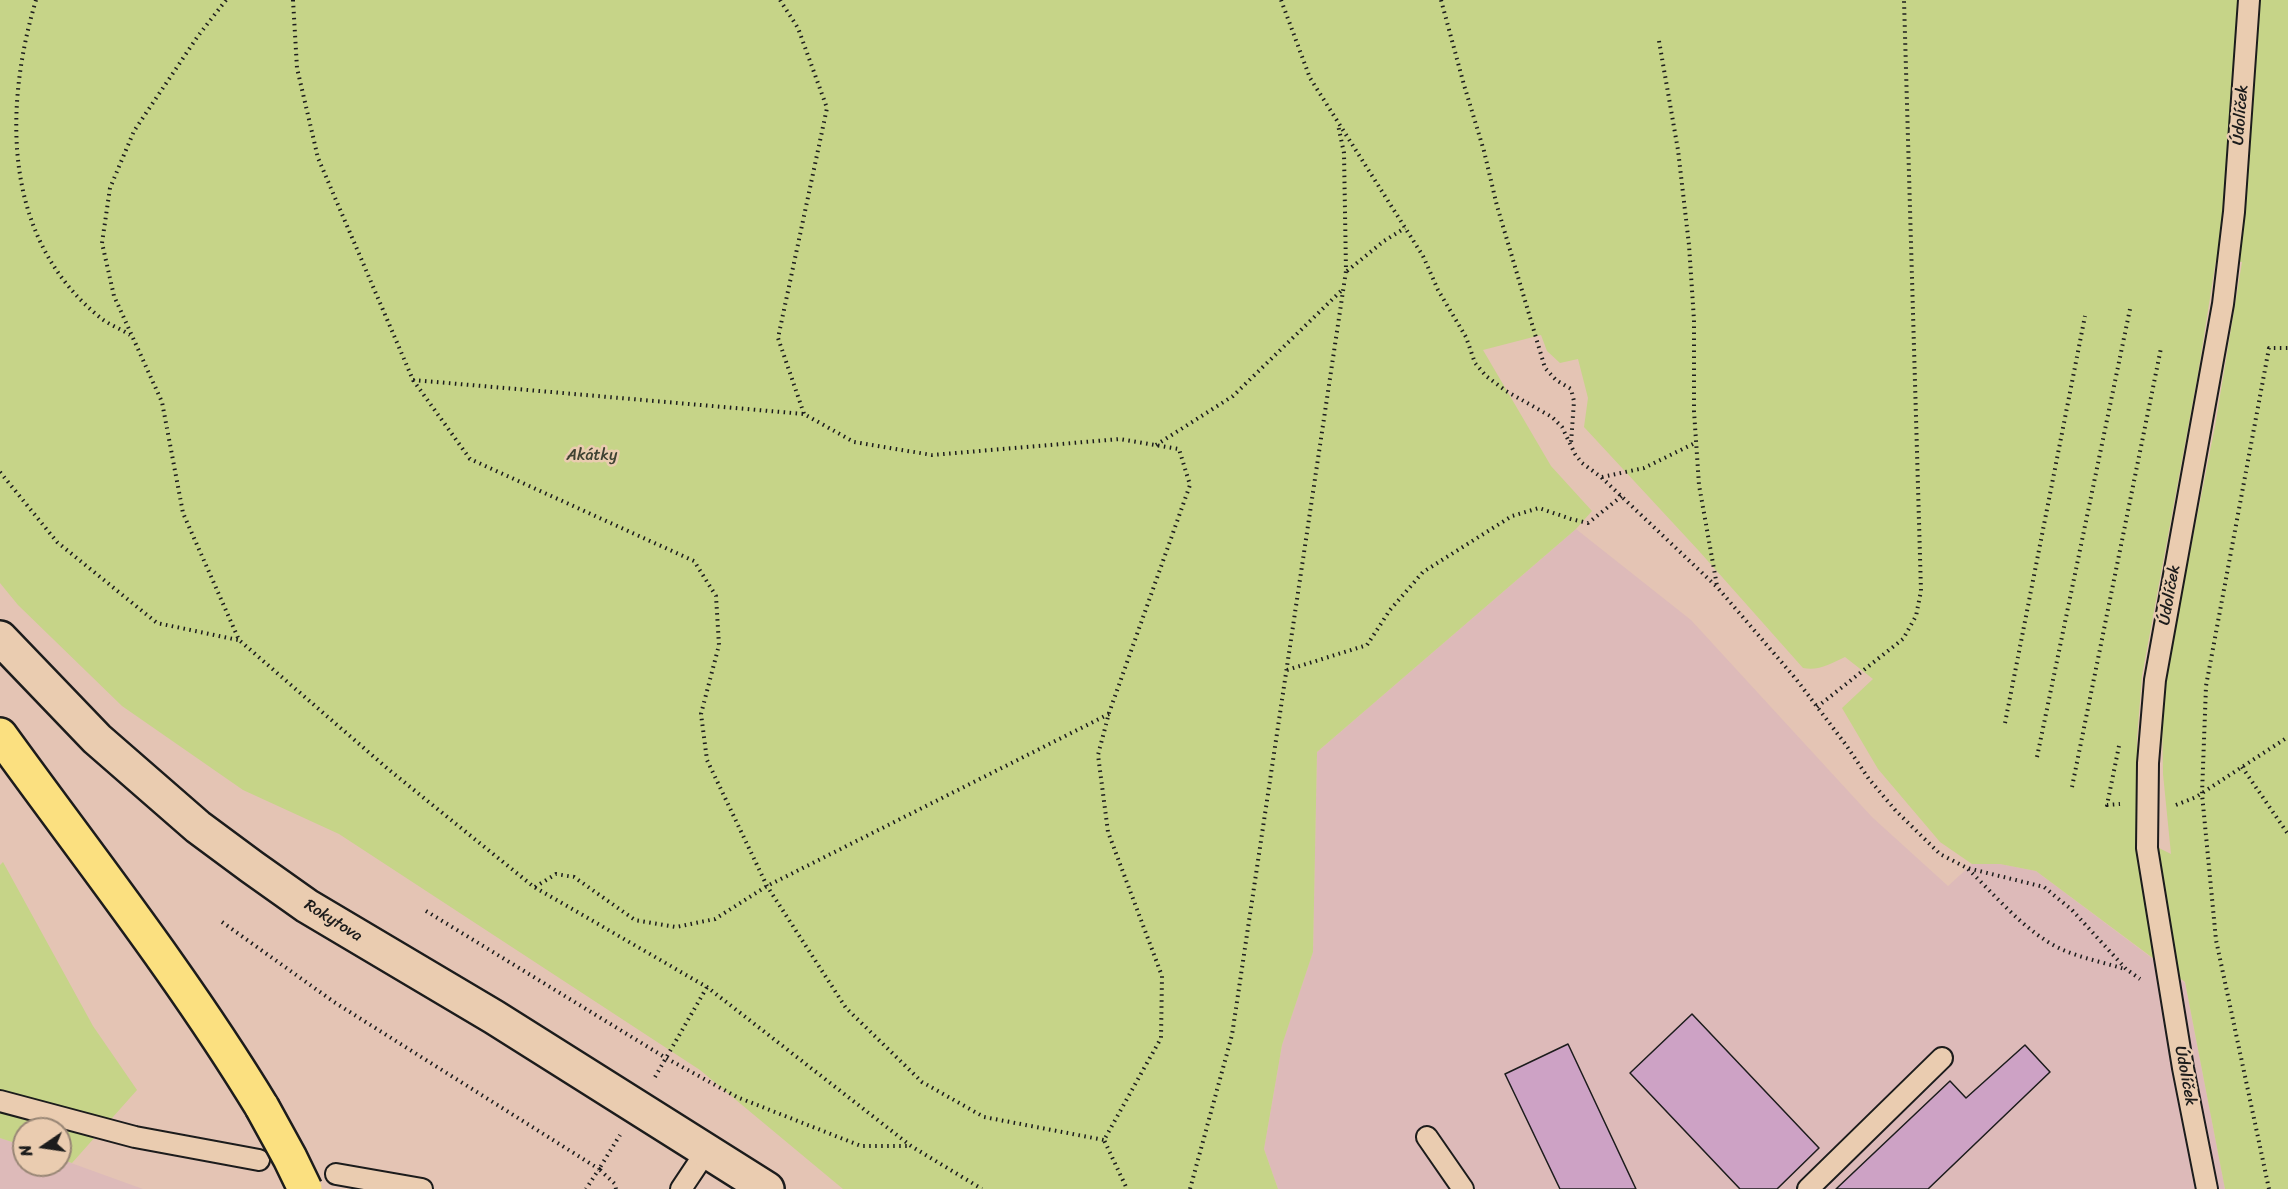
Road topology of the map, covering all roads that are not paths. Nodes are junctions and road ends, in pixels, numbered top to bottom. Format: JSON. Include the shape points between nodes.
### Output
{"nodes":[{"id":1,"x":2249,"y":0,"type":"edge"},
{"id":2,"x":0,"y":638,"type":"edge"},
{"id":3,"x":0,"y":735,"type":"edge"},
{"id":4,"x":1942,"y":1058,"type":"dead end"},
{"id":5,"x":0,"y":1101,"type":"edge"},
{"id":6,"x":1427,"y":1137,"type":"dead end"},
{"id":7,"x":707,"y":1150,"type":"junction"},
{"id":8,"x":259,"y":1160,"type":"dead end"},
{"id":9,"x":336,"y":1174,"type":"dead end"},
{"id":10,"x":305,"y":1189,"type":"edge"},
{"id":11,"x":422,"y":1189,"type":"edge"},
{"id":12,"x":681,"y":1189,"type":"edge"},
{"id":13,"x":767,"y":1189,"type":"edge"},
{"id":14,"x":1463,"y":1189,"type":"edge"},
{"id":15,"x":1808,"y":1189,"type":"edge"},
{"id":16,"x":2207,"y":1189,"type":"edge"}],
"edges":[{"from":1,"to":16,"type":"lane","name":"Údolíček","via":[[2234,212],[2223,304],[2155,680],[2148,763],[2147,848]]},
{"from":2,"to":7,"type":"main road","name":"Rokytova","via":[[105,747],[252,867],[315,911]]},
{"from":3,"to":10,"type":"highway","bridge":true,"via":[[225,1046]]},
{"from":4,"to":15,"type":"lane"},
{"from":5,"to":8,"type":"lane","via":[[135,1137]]},
{"from":6,"to":14,"type":"lane"},
{"from":7,"to":12,"type":"lane"},
{"from":7,"to":13,"type":"main road","name":"Rokytova"},
{"from":9,"to":11,"type":"lane"}]}
